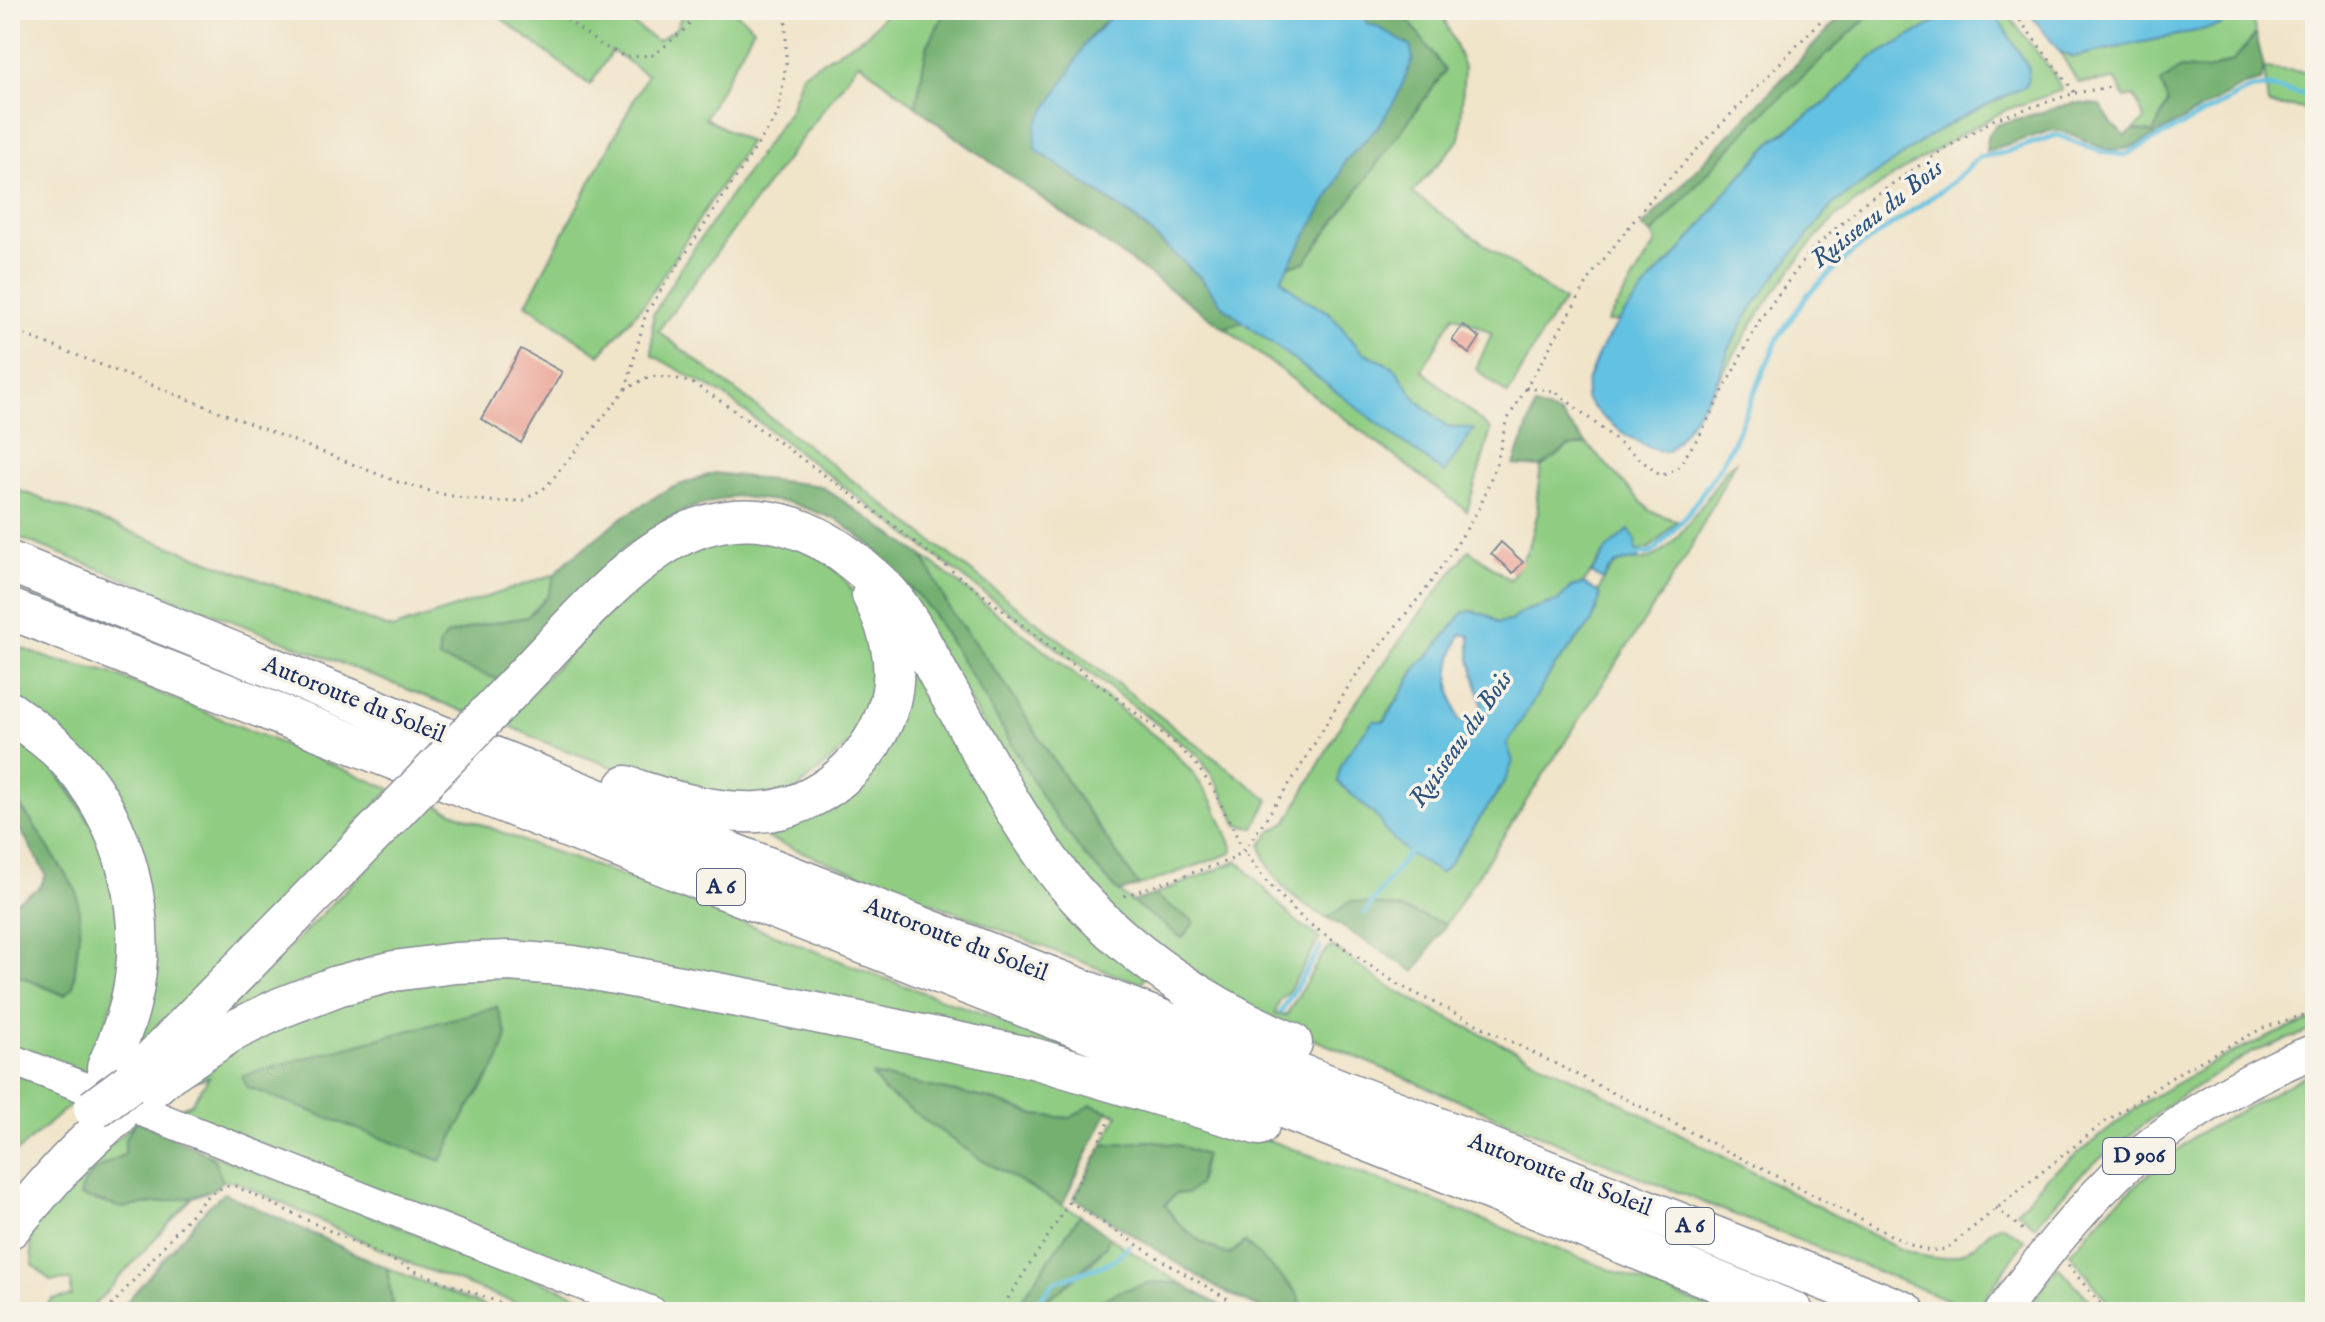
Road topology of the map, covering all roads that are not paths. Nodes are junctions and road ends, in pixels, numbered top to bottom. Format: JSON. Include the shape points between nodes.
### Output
{"nodes":[{"id":1,"x":852,"y":560,"type":"junction"},
{"id":2,"x":10,"y":562,"type":"edge"},
{"id":3,"x":10,"y":609,"type":"edge"},
{"id":4,"x":10,"y":712,"type":"edge"},
{"id":5,"x":517,"y":766,"type":"junction"},
{"id":6,"x":2315,"y":1051,"type":"edge"},
{"id":7,"x":10,"y":1059,"type":"edge"},
{"id":8,"x":110,"y":1103,"type":"junction"},
{"id":9,"x":1475,"y":1142,"type":"junction"},
{"id":10,"x":1431,"y":1166,"type":"junction"},
{"id":11,"x":10,"y":1191,"type":"edge"},
{"id":12,"x":10,"y":1228,"type":"edge"},
{"id":13,"x":2003,"y":1311,"type":"edge"},
{"id":14,"x":652,"y":1312,"type":"edge"},
{"id":15,"x":1793,"y":1312,"type":"edge"},
{"id":16,"x":1905,"y":1312,"type":"edge"}],
"edges":[{"from":1,"to":5,"type":"highway","via":[[887,628],[893,677],[890,700],[869,746],[831,785],[786,807],[758,812],[647,794],[570,766]]},
{"from":1,"to":8,"type":"highway","bridge":true,"via":[[812,533],[770,521],[718,523],[663,546],[596,603]]},
{"from":1,"to":9,"type":"highway","via":[[889,594],[912,627],[1030,832],[1067,884],[1103,922],[1194,993],[1246,1023],[1435,1103]]},
{"from":2,"to":5,"type":"highway","name":"Autoroute du Soleil","number":"A 6"},
{"from":3,"to":10,"type":"highway","name":"Autoroute du Soleil","number":"A 6"},
{"from":4,"to":8,"type":"highway","via":[[63,754],[96,796],[133,891],[138,931],[135,974]]},
{"from":5,"to":9,"type":"highway","name":"Autoroute du Soleil","number":"A 6"},
{"from":6,"to":13,"type":"main road","number":"D 906","via":[[2220,1098],[2138,1156],[2074,1218]]},
{"from":7,"to":8,"type":"street"},
{"from":8,"to":10,"type":"highway","via":[[169,1073],[229,1033],[337,986],[394,971],[509,961],[573,966],[1033,1058],[1234,1116],[1370,1165]]},
{"from":8,"to":11,"type":"highway"},
{"from":8,"to":12,"type":"highway"},
{"from":8,"to":14,"type":"street"},
{"from":9,"to":16,"type":"highway","name":"Autoroute du Soleil","number":"A 6"},
{"from":10,"to":15,"type":"highway","name":"Autoroute du Soleil","number":"A 6"}]}
